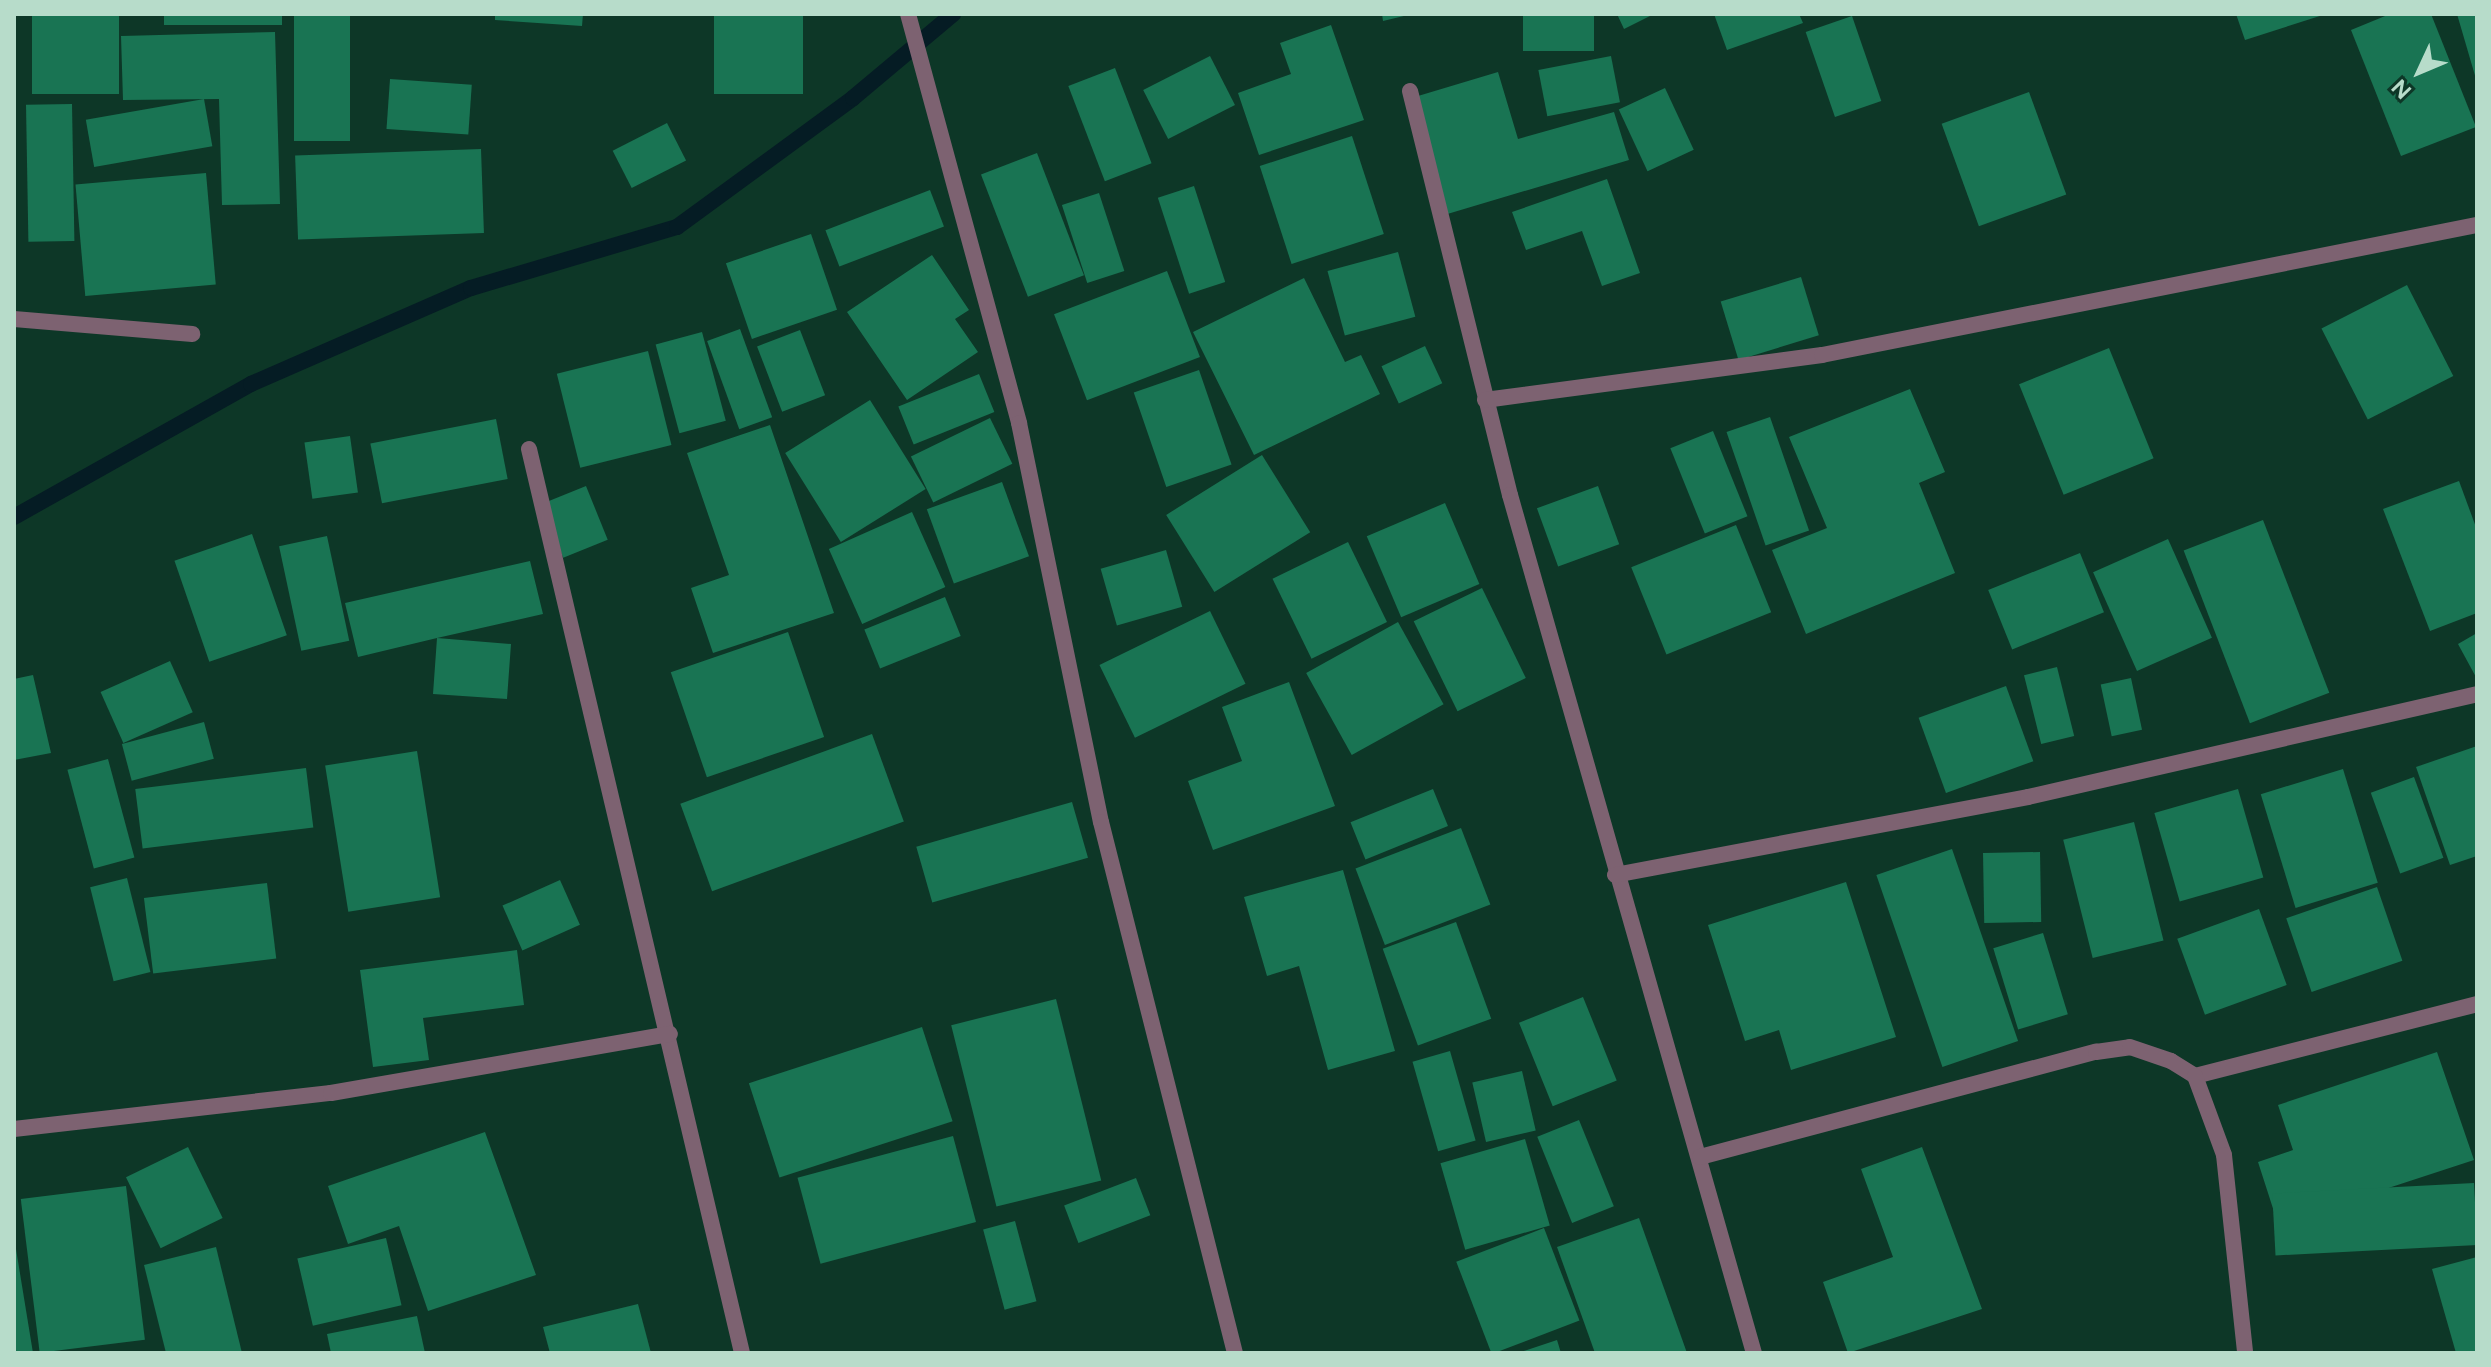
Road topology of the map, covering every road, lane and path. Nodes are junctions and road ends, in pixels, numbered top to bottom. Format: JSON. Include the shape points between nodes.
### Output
{"nodes":[{"id":1,"x":908,"y":14,"type":"edge"},
{"id":2,"x":1410,"y":91,"type":"dead end"},
{"id":3,"x":2477,"y":225,"type":"edge"},
{"id":4,"x":14,"y":319,"type":"edge"},
{"id":5,"x":192,"y":334,"type":"dead end"},
{"id":6,"x":1485,"y":400,"type":"junction"},
{"id":7,"x":529,"y":449,"type":"dead end"},
{"id":8,"x":2477,"y":694,"type":"edge"},
{"id":9,"x":1615,"y":875,"type":"junction"},
{"id":10,"x":2477,"y":1004,"type":"edge"},
{"id":11,"x":670,"y":1034,"type":"junction"},
{"id":12,"x":2195,"y":1076,"type":"junction"},
{"id":13,"x":14,"y":1129,"type":"edge"},
{"id":14,"x":1700,"y":1157,"type":"junction"},
{"id":15,"x":742,"y":1353,"type":"edge"},
{"id":16,"x":1235,"y":1353,"type":"edge"},
{"id":17,"x":1754,"y":1353,"type":"edge"},
{"id":18,"x":2245,"y":1353,"type":"edge"}],
"edges":[{"from":1,"to":16,"type":"street","via":[[1019,423],[1101,822]]},
{"from":2,"to":6,"type":"street"},
{"from":3,"to":6,"type":"street","via":[[1822,355]]},
{"from":4,"to":5,"type":"street"},
{"from":6,"to":9,"type":"street"},
{"from":7,"to":11,"type":"street"},
{"from":8,"to":9,"type":"street","via":[[2028,797]]},
{"from":9,"to":14,"type":"street"},
{"from":10,"to":12,"type":"street"},
{"from":11,"to":13,"type":"street","via":[[331,1093]]},
{"from":11,"to":15,"type":"street"},
{"from":12,"to":14,"type":"street","via":[[2130,1047],[2096,1052]]},
{"from":12,"to":18,"type":"street","via":[[2224,1155]]},
{"from":14,"to":17,"type":"street"}]}
